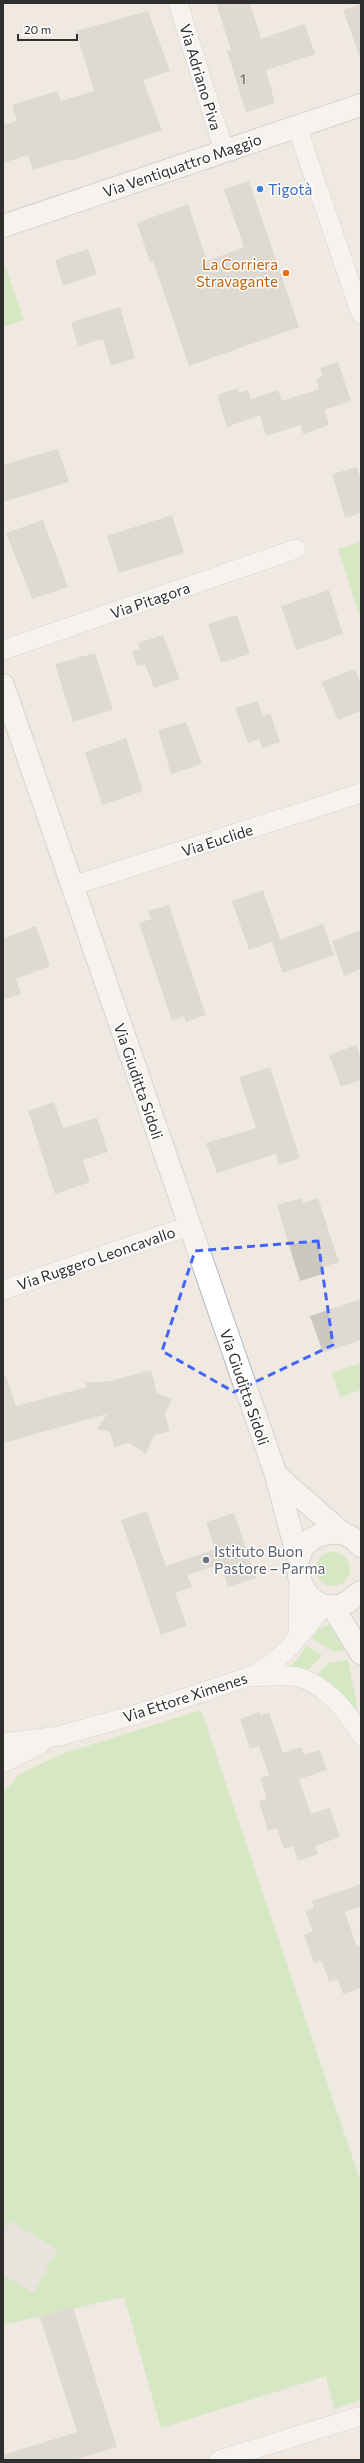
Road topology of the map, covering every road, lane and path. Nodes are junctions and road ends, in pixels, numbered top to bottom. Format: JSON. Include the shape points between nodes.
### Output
{"nodes":[{"id":1,"x":178,"y":3,"type":"edge"},
{"id":2,"x":361,"y":105,"type":"edge"},
{"id":3,"x":297,"y":126,"type":"junction"},
{"id":4,"x":224,"y":151,"type":"junction"},
{"id":5,"x":3,"y":226,"type":"edge"},
{"id":6,"x":361,"y":314,"type":"edge"},
{"id":7,"x":296,"y":549,"type":"dead end"},
{"id":8,"x":3,"y":650,"type":"edge"},
{"id":9,"x":3,"y":685,"type":"edge"},
{"id":10,"x":361,"y":793,"type":"edge"},
{"id":11,"x":72,"y":886,"type":"junction"},
{"id":12,"x":189,"y":1226,"type":"junction"},
{"id":13,"x":3,"y":1290,"type":"edge"},
{"id":14,"x":276,"y":1475,"type":"junction"},
{"id":15,"x":354,"y":1538,"type":"edge"},
{"id":16,"x":298,"y":1558,"type":"junction"},
{"id":17,"x":298,"y":1581,"type":"junction"},
{"id":18,"x":361,"y":1592,"type":"edge"},
{"id":19,"x":329,"y":1605,"type":"junction"},
{"id":20,"x":298,"y":1636,"type":"junction"},
{"id":21,"x":361,"y":1652,"type":"edge"},
{"id":22,"x":246,"y":1678,"type":"junction"},
{"id":23,"x":361,"y":1735,"type":"edge"},
{"id":24,"x":59,"y":1736,"type":"junction"},
{"id":25,"x":3,"y":1744,"type":"edge"},
{"id":26,"x":3,"y":1763,"type":"edge"},
{"id":27,"x":361,"y":2416,"type":"edge"},
{"id":28,"x":220,"y":2460,"type":"edge"}],
"edges":[{"from":1,"to":4,"type":"street","name":"Via Adriano Piva"},
{"from":2,"to":3,"type":"street","name":"Via Ventiquattro Maggio"},
{"from":3,"to":4,"type":"street","name":"Via Ventiquattro Maggio"},
{"from":3,"to":6,"type":"street"},
{"from":4,"to":5,"type":"street","name":"Via Ventiquattro Maggio"},
{"from":7,"to":8,"type":"street","name":"Via Pitagora"},
{"from":9,"to":11,"type":"street","name":"Via Giuditta Sidoli"},
{"from":10,"to":11,"type":"street","name":"Via Euclide"},
{"from":11,"to":12,"type":"street","name":"Via Giuditta Sidoli"},
{"from":12,"to":13,"type":"street","name":"Via Ruggero Leoncavallo"},
{"from":12,"to":14,"type":"street","name":"Via Giuditta Sidoli"},
{"from":14,"to":15,"type":"street","name":"Via Giuditta Sidoli"},
{"from":14,"to":16,"type":"street","name":"Via Giuditta Sidoli"},
{"from":15,"to":16,"type":"street","name":"Via Giuditta Sidoli","via":[[321,1534],[310,1541]]},
{"from":16,"to":17,"type":"street","name":"Via Giuditta Sidoli"},
{"from":17,"to":19,"type":"street","via":[[305,1592]]},
{"from":17,"to":20,"type":"street"},
{"from":18,"to":19,"type":"street","via":[[345,1604]]},
{"from":19,"to":20,"type":"street","name":"Via Ettore Ximenes"},
{"from":19,"to":21,"type":"street"},
{"from":20,"to":22,"type":"street","name":"Via Ettore Ximenes","via":[[280,1658],[266,1669]]},
{"from":22,"to":23,"type":"street","via":[[288,1676],[307,1681],[325,1692],[341,1707]]},
{"from":22,"to":24,"type":"street","name":"Via Ettore Ximenes","via":[[134,1715]]},
{"from":24,"to":25,"type":"street","name":"Via Ettore Ximenes"},
{"from":24,"to":26,"type":"street","name":"Via Ettore Ximenes"},
{"from":27,"to":28,"type":"street"}]}
